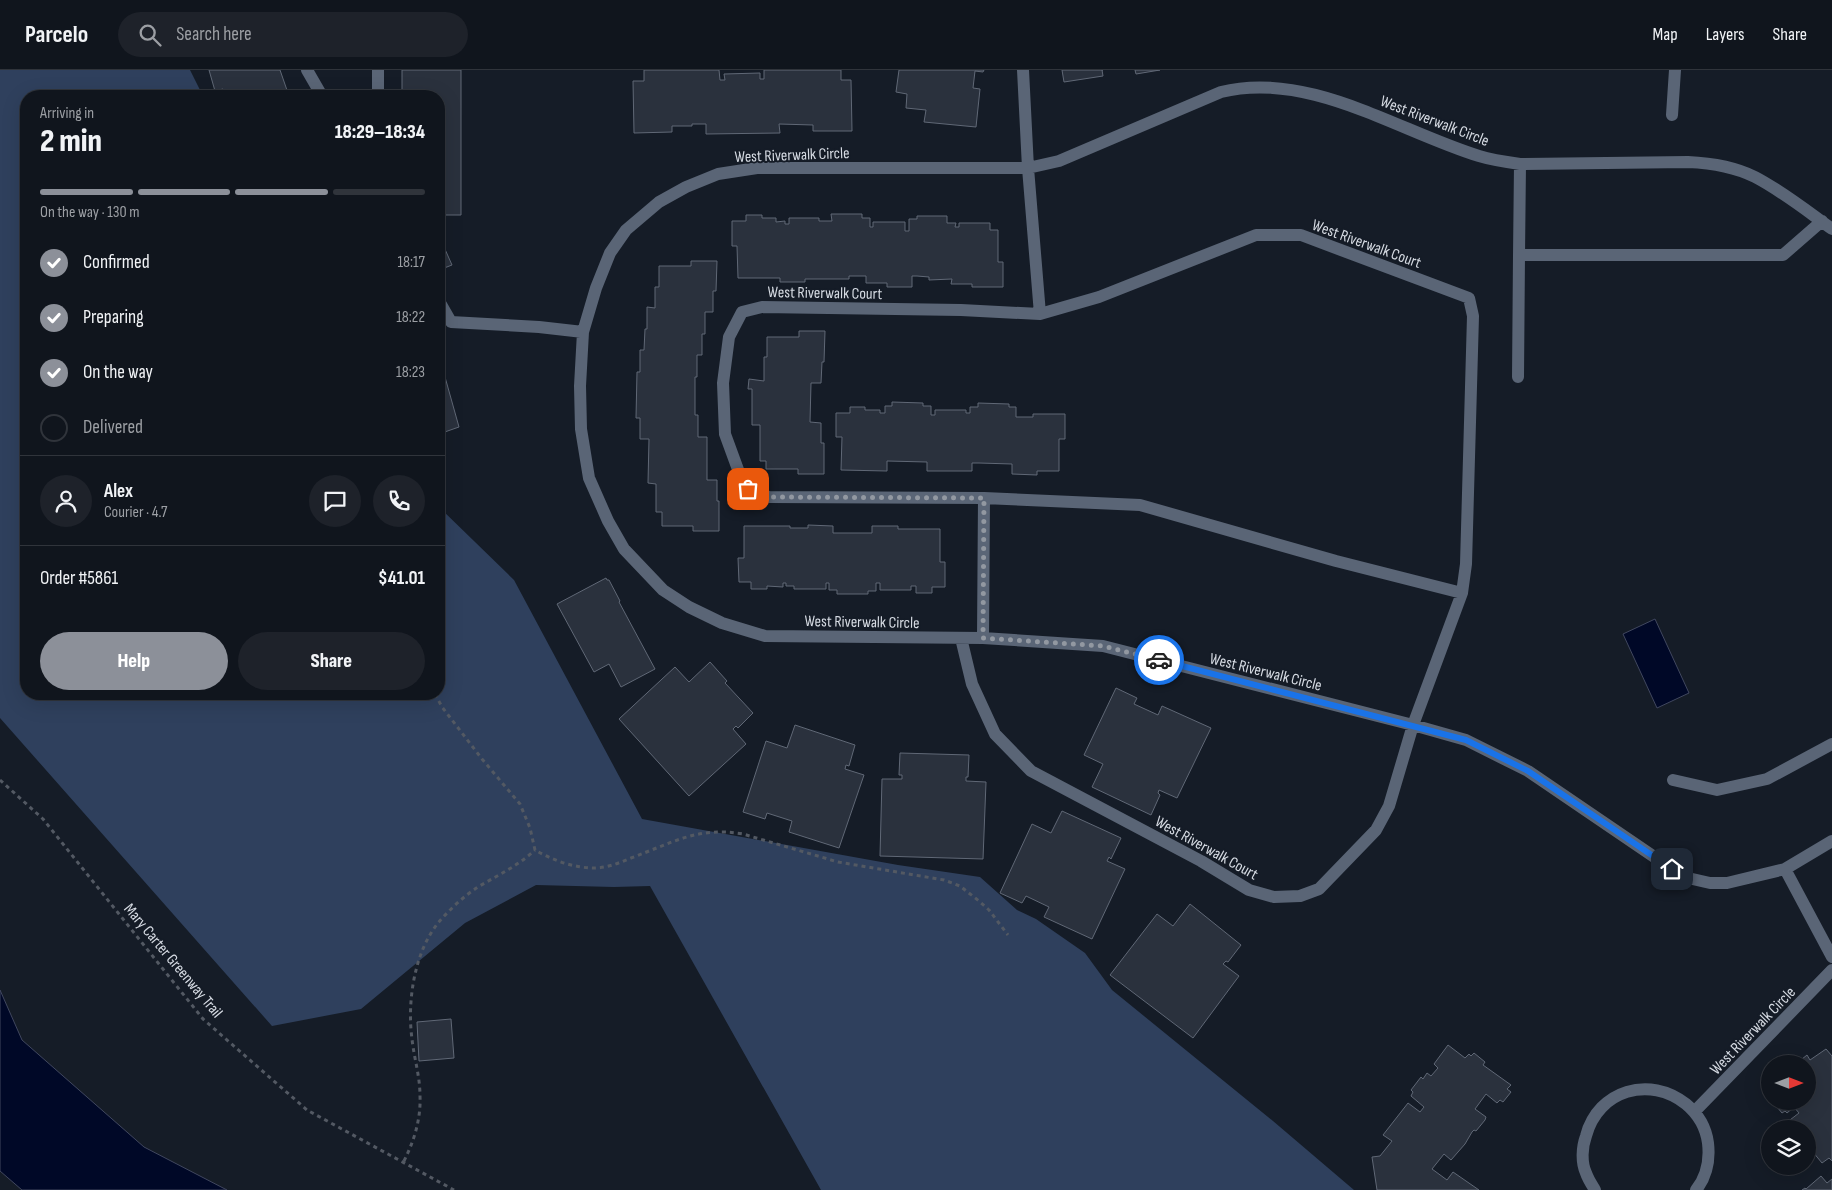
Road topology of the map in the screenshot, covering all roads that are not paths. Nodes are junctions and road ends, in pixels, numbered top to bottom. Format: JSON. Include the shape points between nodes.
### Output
{"nodes":[{"id":1,"x":307,"y":70,"type":"edge"},
{"id":2,"x":378,"y":70,"type":"edge"},
{"id":3,"x":1022,"y":70,"type":"edge"},
{"id":4,"x":1675,"y":70,"type":"edge"},
{"id":5,"x":319,"y":90,"type":"edge"},
{"id":6,"x":378,"y":90,"type":"edge"},
{"id":7,"x":1672,"y":115,"type":"dead end"},
{"id":8,"x":1520,"y":164,"type":"junction"},
{"id":9,"x":1028,"y":168,"type":"junction"},
{"id":10,"x":1827,"y":225,"type":"edge"},
{"id":11,"x":1520,"y":255,"type":"junction"},
{"id":12,"x":445,"y":312,"type":"edge"},
{"id":13,"x":1040,"y":314,"type":"junction"},
{"id":14,"x":583,"y":332,"type":"junction"},
{"id":15,"x":1518,"y":376,"type":"dead end"},
{"id":16,"x":984,"y":498,"type":"junction"},
{"id":17,"x":1462,"y":593,"type":"junction"},
{"id":18,"x":961,"y":638,"type":"junction"},
{"id":19,"x":983,"y":638,"type":"junction"},
{"id":20,"x":1413,"y":725,"type":"junction"},
{"id":21,"x":1832,"y":744,"type":"edge"},
{"id":22,"x":1673,"y":780,"type":"dead end"},
{"id":23,"x":1832,"y":841,"type":"edge"},
{"id":24,"x":1785,"y":870,"type":"junction"},
{"id":25,"x":1832,"y":957,"type":"edge"},
{"id":26,"x":1832,"y":970,"type":"edge"},
{"id":27,"x":1695,"y":1111,"type":"junction"},
{"id":28,"x":1595,"y":1190,"type":"edge"},
{"id":29,"x":1696,"y":1190,"type":"edge"}],
"edges":[{"from":1,"to":5,"type":"street"},
{"from":2,"to":6,"type":"street"},
{"from":3,"to":9,"type":"street"},
{"from":4,"to":7,"type":"street"},
{"from":8,"to":9,"type":"street","name":"West Riverwalk Circle","via":[[1479,156],[1323,96],[1258,85],[1221,92],[1059,160]]},
{"from":8,"to":10,"type":"street","name":"West Riverwalk Circle","via":[[1711,163],[1754,176]]},
{"from":8,"to":11,"type":"street"},
{"from":9,"to":13,"type":"street"},
{"from":9,"to":14,"type":"street","name":"West Riverwalk Circle","via":[[757,168],[718,174],[659,202],[626,230],[610,253]]},
{"from":10,"to":11,"type":"street","via":[[1783,255]]},
{"from":11,"to":15,"type":"street"},
{"from":12,"to":14,"type":"street","via":[[451,322]]},
{"from":13,"to":16,"type":"street","name":"West Riverwalk Court","via":[[762,306],[742,312],[729,337],[722,383],[724,434],[748,489],[769,497]]},
{"from":13,"to":17,"type":"street","name":"West Riverwalk Court","via":[[1099,298],[1256,235],[1300,235],[1469,298],[1473,316],[1466,564]]},
{"from":14,"to":18,"type":"street","name":"West Riverwalk Circle","via":[[580,386],[589,478],[624,549],[663,590],[722,623],[765,636]]},
{"from":16,"to":17,"type":"street","name":"West Riverwalk Court","via":[[1140,505]]},
{"from":16,"to":19,"type":"street"},
{"from":17,"to":20,"type":"street","name":"West Riverwalk Court"},
{"from":18,"to":19,"type":"street","name":"West Riverwalk Circle"},
{"from":18,"to":20,"type":"street","name":"West Riverwalk Court","via":[[972,684],[994,734],[1030,771],[1201,861],[1248,890],[1274,896],[1300,896],[1318,889],[1376,830],[1389,806]]},
{"from":19,"to":20,"type":"street","name":"West Riverwalk Circle","via":[[1103,646]]},
{"from":20,"to":24,"type":"street","name":"West Riverwalk Circle","via":[[1466,740],[1528,771],[1688,878],[1727,883]]},
{"from":21,"to":22,"type":"street","via":[[1767,779],[1716,790]]},
{"from":23,"to":24,"type":"street","name":"West Riverwalk Circle"},
{"from":24,"to":25,"type":"street"},
{"from":26,"to":27,"type":"street","name":"West Riverwalk Circle"},
{"from":27,"to":28,"type":"street","via":[[1675,1095],[1651,1088],[1626,1092],[1605,1104],[1589,1123],[1582,1148],[1585,1172]]},
{"from":27,"to":29,"type":"street","via":[[1707,1132],[1710,1157],[1703,1181]]}]}
